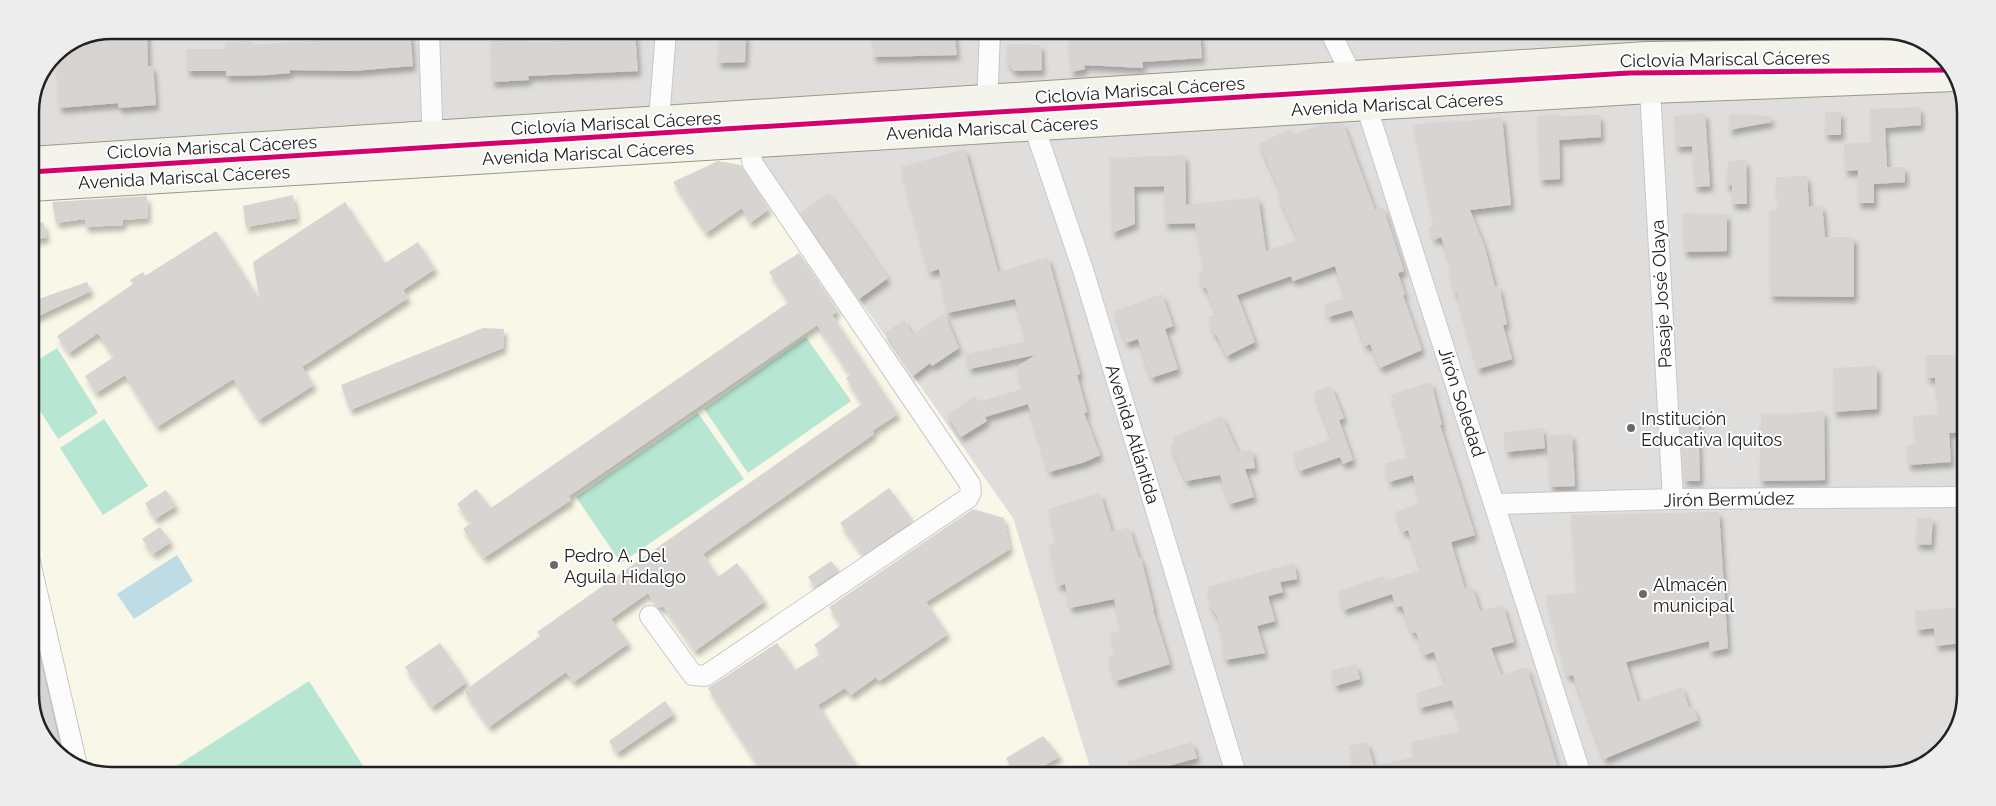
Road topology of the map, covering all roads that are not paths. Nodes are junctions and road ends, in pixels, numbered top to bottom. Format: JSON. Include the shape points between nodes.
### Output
{"nodes":[{"id":1,"x":429,"y":39,"type":"edge"},
{"id":2,"x":665,"y":39,"type":"edge"},
{"id":3,"x":990,"y":39,"type":"edge"},
{"id":4,"x":1334,"y":39,"type":"edge"},
{"id":5,"x":1928,"y":53,"type":"edge"},
{"id":6,"x":1351,"y":74,"type":"junction"},
{"id":7,"x":1948,"y":77,"type":"edge"},
{"id":8,"x":1650,"y":89,"type":"junction"},
{"id":9,"x":1026,"y":95,"type":"junction"},
{"id":10,"x":986,"y":98,"type":"junction"},
{"id":11,"x":1366,"y":105,"type":"junction"},
{"id":12,"x":659,"y":120,"type":"junction"},
{"id":13,"x":1034,"y":126,"type":"junction"},
{"id":14,"x":986,"y":129,"type":"junction"},
{"id":15,"x":434,"y":135,"type":"junction"},
{"id":16,"x":748,"y":143,"type":"junction"},
{"id":17,"x":662,"y":148,"type":"junction"},
{"id":18,"x":39,"y":160,"type":"edge"},
{"id":19,"x":434,"y":162,"type":"junction"},
{"id":20,"x":39,"y":186,"type":"edge"},
{"id":21,"x":1957,"y":497,"type":"edge"},
{"id":22,"x":1673,"y":499,"type":"junction"},
{"id":23,"x":1495,"y":504,"type":"junction"},
{"id":24,"x":39,"y":601,"type":"edge"},
{"id":25,"x":650,"y":616,"type":"dead end"},
{"id":26,"x":75,"y":757,"type":"edge"},
{"id":27,"x":1234,"y":767,"type":"edge"},
{"id":28,"x":1578,"y":767,"type":"edge"}],
"edges":[{"from":1,"to":15,"type":"street"},
{"from":2,"to":12,"type":"street"},
{"from":3,"to":10,"type":"street"},
{"from":4,"to":6,"type":"street","name":"Jirón Soledad"},
{"from":5,"to":6,"type":"main road","name":"Avenida Mariscal Cáceres","via":[[1648,56]]},
{"from":6,"to":9,"type":"main road","name":"Avenida Mariscal Cáceres"},
{"from":6,"to":11,"type":"street","name":"Jirón Soledad"},
{"from":7,"to":8,"type":"main road","name":"Avenida Mariscal Cáceres"},
{"from":8,"to":11,"type":"main road","name":"Avenida Mariscal Cáceres"},
{"from":8,"to":22,"type":"street","name":"Pasaje José Olaya"},
{"from":9,"to":10,"type":"main road","name":"Avenida Mariscal Cáceres"},
{"from":9,"to":13,"type":"street","name":"Avenida Atlántida"},
{"from":10,"to":12,"type":"main road","name":"Avenida Mariscal Cáceres"},
{"from":10,"to":14,"type":"street"},
{"from":11,"to":13,"type":"main road","name":"Avenida Mariscal Cáceres"},
{"from":11,"to":23,"type":"street","name":"Jirón Soledad"},
{"from":12,"to":15,"type":"main road","name":"Avenida Mariscal Cáceres"},
{"from":12,"to":17,"type":"street"},
{"from":13,"to":14,"type":"main road","name":"Avenida Mariscal Cáceres"},
{"from":13,"to":27,"type":"street","name":"Avenida Atlántida","via":[[1084,273]]},
{"from":14,"to":16,"type":"main road","name":"Avenida Mariscal Cáceres"},
{"from":15,"to":18,"type":"main road","name":"Avenida Mariscal Cáceres"},
{"from":15,"to":19,"type":"street"},
{"from":16,"to":17,"type":"main road","name":"Avenida Mariscal Cáceres"},
{"from":16,"to":25,"type":"street","via":[[753,164],[970,484],[971,492],[960,504],[705,676],[693,674]]},
{"from":17,"to":19,"type":"main road","name":"Avenida Mariscal Cáceres"},
{"from":19,"to":20,"type":"main road","name":"Avenida Mariscal Cáceres"},
{"from":21,"to":22,"type":"street","name":"Jirón Bermúdez"},
{"from":22,"to":23,"type":"street","name":"Jirón Bermúdez"},
{"from":23,"to":28,"type":"street","name":"Jirón Soledad"},
{"from":24,"to":26,"type":"street"}]}
